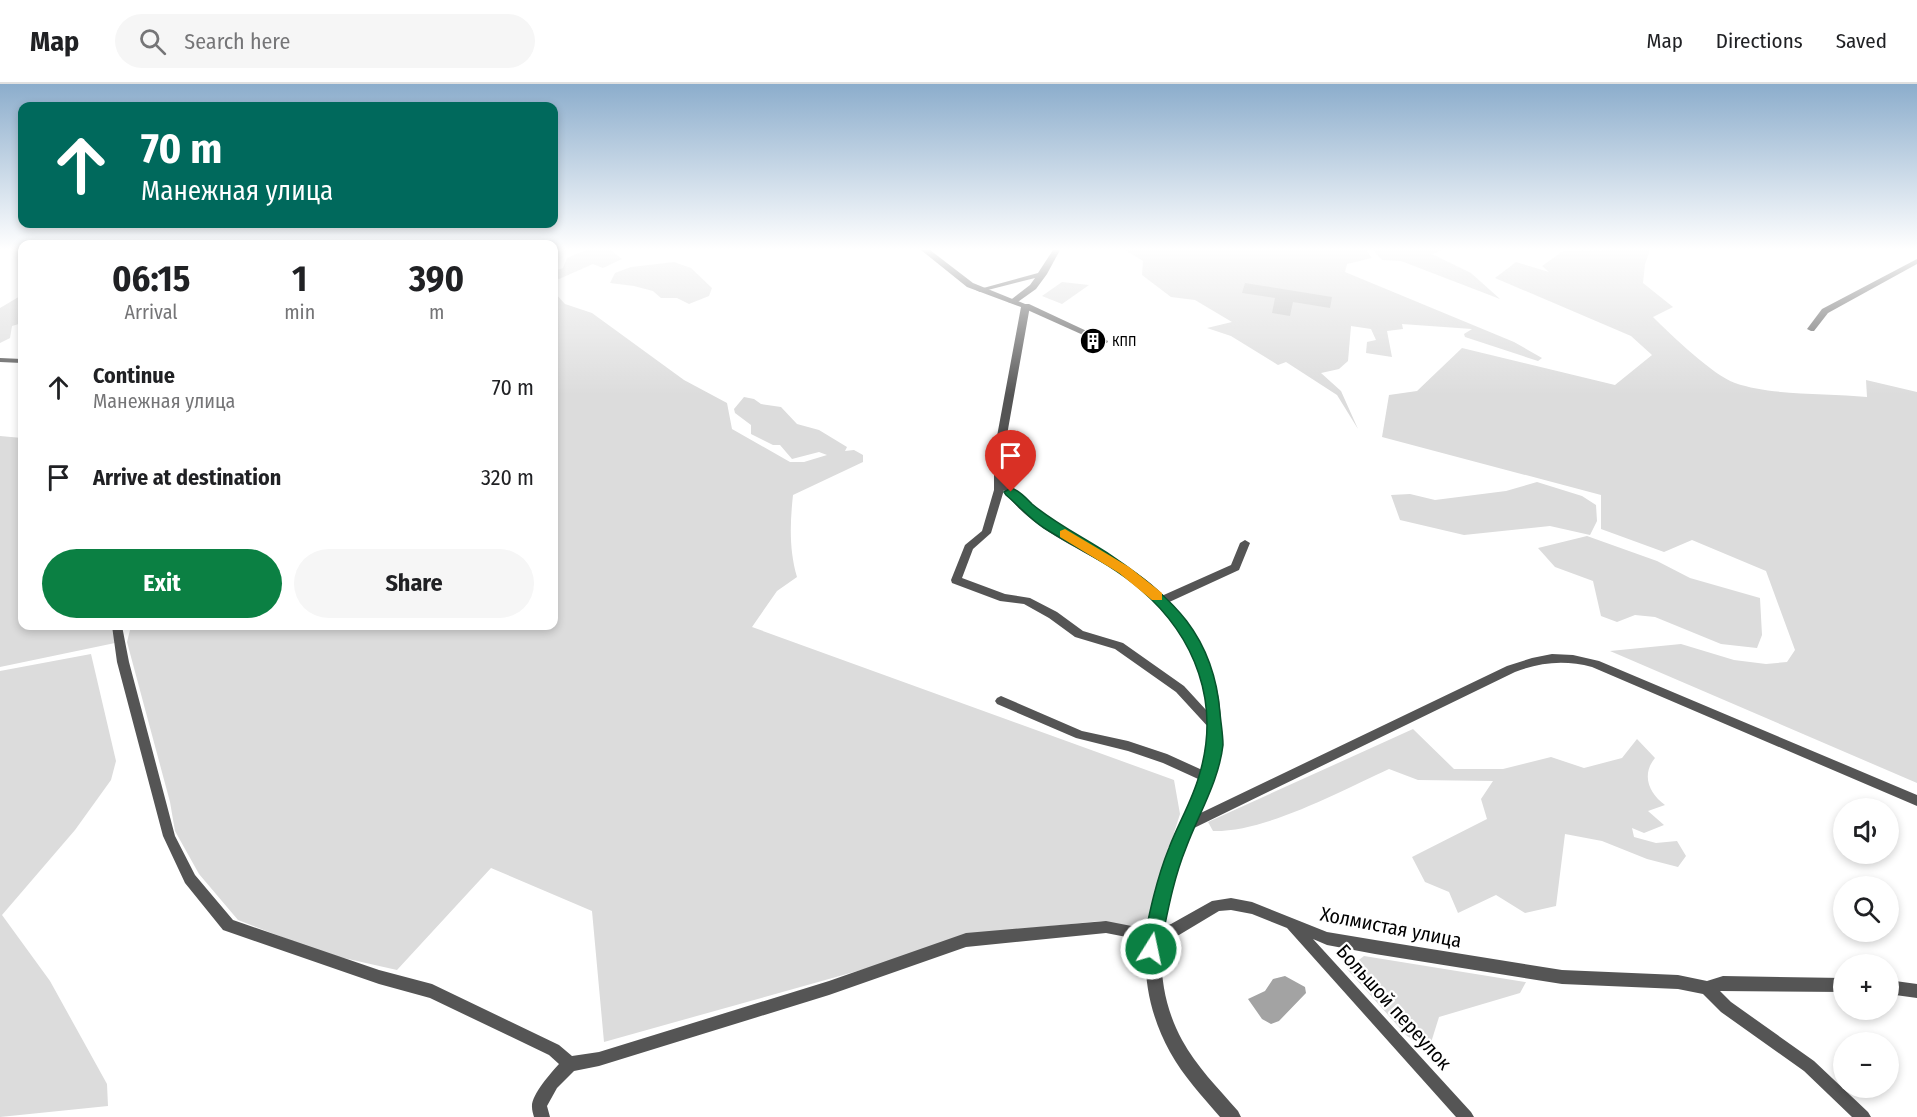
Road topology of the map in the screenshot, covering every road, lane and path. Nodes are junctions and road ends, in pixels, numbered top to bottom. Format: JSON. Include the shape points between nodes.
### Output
{"nodes":[{"id":1,"x":1002,"y":298,"type":"edge"},
{"id":2,"x":1017,"y":298,"type":"edge"},
{"id":3,"x":1849,"y":298,"type":"edge"},
{"id":4,"x":1012,"y":302,"type":"junction"},
{"id":5,"x":1026,"y":306,"type":"junction"},
{"id":6,"x":1811,"y":329,"type":"dead end"},
{"id":7,"x":1104,"y":341,"type":"dead end"},
{"id":8,"x":0,"y":360,"type":"edge"},
{"id":9,"x":18,"y":361,"type":"edge"},
{"id":10,"x":999,"y":472,"type":"junction"},
{"id":11,"x":1245,"y":543,"type":"dead end"},
{"id":12,"x":1161,"y":601,"type":"junction"},
{"id":13,"x":118,"y":630,"type":"edge"},
{"id":14,"x":1001,"y":701,"type":"dead end"},
{"id":15,"x":1214,"y":726,"type":"junction"},
{"id":16,"x":1207,"y":778,"type":"junction"},
{"id":17,"x":1917,"y":801,"type":"edge"},
{"id":18,"x":1188,"y":825,"type":"junction"},
{"id":19,"x":1291,"y":924,"type":"junction"},
{"id":20,"x":1152,"y":936,"type":"junction"},
{"id":21,"x":1833,"y":985,"type":"edge"},
{"id":22,"x":1707,"y":988,"type":"junction"},
{"id":23,"x":1899,"y":989,"type":"edge"},
{"id":24,"x":1917,"y":991,"type":"edge"},
{"id":25,"x":570,"y":1064,"type":"junction"},
{"id":26,"x":542,"y":1117,"type":"edge"},
{"id":27,"x":1232,"y":1117,"type":"edge"},
{"id":28,"x":1466,"y":1117,"type":"edge"},
{"id":29,"x":1863,"y":1117,"type":"edge"}],
"edges":[{"from":1,"to":4,"type":"street"},
{"from":2,"to":4,"type":"street"},
{"from":3,"to":6,"type":"street","via":[[1825,311]]},
{"from":4,"to":5,"type":"street"},
{"from":5,"to":7,"type":"street"},
{"from":5,"to":10,"type":"street","via":[[1008,392]]},
{"from":8,"to":9,"type":"street"},
{"from":10,"to":12,"type":"street","via":[[1011,492],[1032,513],[1116,564]]},
{"from":10,"to":15,"type":"street","via":[[999,490],[986,533],[969,547],[956,580],[1004,598],[1026,601],[1079,634],[1119,646],[1180,688]]},
{"from":11,"to":12,"type":"street","via":[[1235,567]]},
{"from":12,"to":15,"type":"street","via":[[1197,647],[1205,664]]},
{"from":13,"to":25,"type":"street","via":[[168,836],[190,879],[228,926],[432,991],[554,1050]]},
{"from":14,"to":16,"type":"street","via":[[1080,735],[1157,755]]},
{"from":15,"to":16,"type":"street","via":[[1215,745]]},
{"from":16,"to":18,"type":"street"},
{"from":17,"to":18,"type":"street","via":[[1595,664],[1561,657],[1533,660],[1511,669]]},
{"from":18,"to":20,"type":"street","via":[[1177,849]]},
{"from":19,"to":20,"type":"street","name":"Холмистая улица","via":[[1252,908],[1216,905],[1174,930]]},
{"from":19,"to":22,"type":"street","name":"Холмистая улица","via":[[1327,938],[1562,977],[1678,982]]},
{"from":19,"to":28,"type":"street","name":"Большой переулок"},
{"from":20,"to":25,"type":"street","via":[[1106,927],[966,940],[783,1002],[599,1059]]},
{"from":20,"to":27,"type":"street","via":[[1150,962],[1156,995],[1175,1044]]},
{"from":21,"to":22,"type":"street","via":[[1723,983]]},
{"from":22,"to":29,"type":"street","via":[[1726,1007],[1809,1066]]},
{"from":23,"to":24,"type":"street"},
{"from":25,"to":26,"type":"street","via":[[539,1105]]}]}
